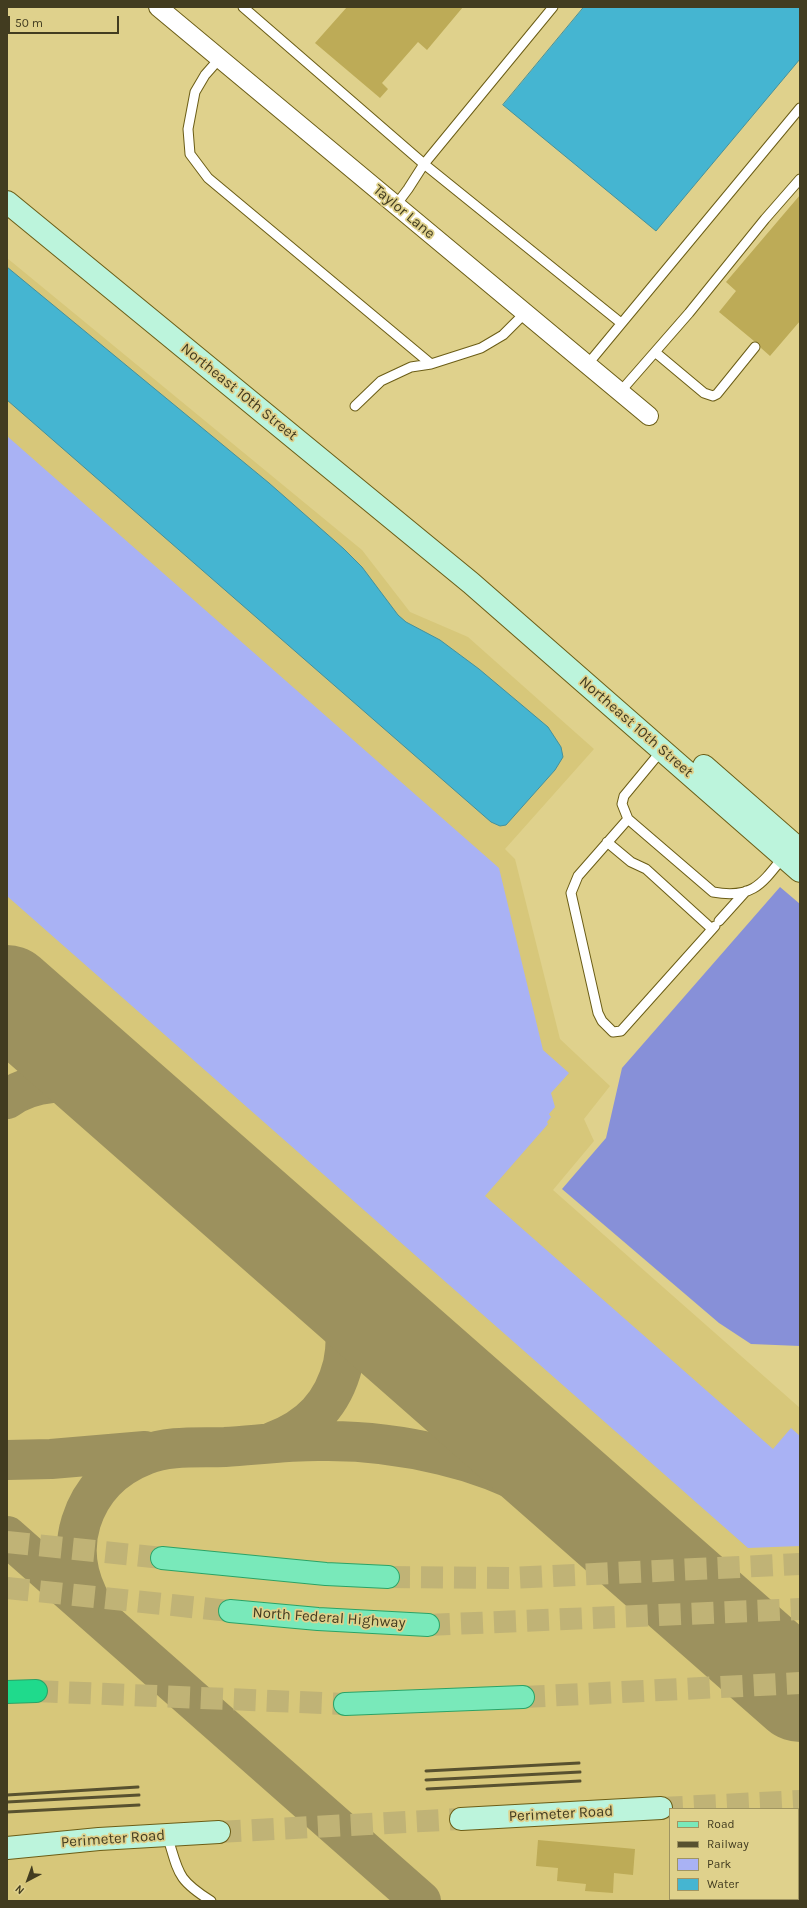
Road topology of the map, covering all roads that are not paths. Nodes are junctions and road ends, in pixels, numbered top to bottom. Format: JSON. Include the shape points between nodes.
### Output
{"nodes":[{"id":1,"x":158,"y":7,"type":"edge"},
{"id":2,"x":243,"y":7,"type":"edge"},
{"id":3,"x":553,"y":7,"type":"edge"},
{"id":4,"x":220,"y":58,"type":"junction"},
{"id":5,"x":800,"y":108,"type":"edge"},
{"id":6,"x":424,"y":164,"type":"junction"},
{"id":7,"x":800,"y":179,"type":"edge"},
{"id":8,"x":7,"y":202,"type":"edge"},
{"id":9,"x":396,"y":205,"type":"junction"},
{"id":10,"x":524,"y":314,"type":"junction"},
{"id":11,"x":621,"y":323,"type":"junction"},
{"id":12,"x":755,"y":347,"type":"dead end"},
{"id":13,"x":654,"y":352,"type":"junction"},
{"id":14,"x":431,"y":364,"type":"junction"},
{"id":15,"x":587,"y":365,"type":"junction"},
{"id":16,"x":620,"y":392,"type":"junction"},
{"id":17,"x":355,"y":406,"type":"dead end"},
{"id":18,"x":649,"y":416,"type":"dead end"},
{"id":19,"x":471,"y":583,"type":"junction"},
{"id":20,"x":662,"y":750,"type":"junction"},
{"id":21,"x":628,"y":819,"type":"junction"},
{"id":22,"x":607,"y":842,"type":"junction"},
{"id":23,"x":795,"y":854,"type":"edge"},
{"id":24,"x":800,"y":871,"type":"edge"},
{"id":25,"x":747,"y":891,"type":"junction"},
{"id":26,"x":715,"y":925,"type":"junction"},
{"id":27,"x":162,"y":1558,"type":"tunnel mouth"},
{"id":28,"x":388,"y":1577,"type":"tunnel mouth"},
{"id":29,"x":230,"y":1610,"type":"tunnel mouth"},
{"id":30,"x":428,"y":1625,"type":"tunnel mouth"},
{"id":31,"x":7,"y":1686,"type":"edge"},
{"id":32,"x":36,"y":1691,"type":"joint"},
{"id":33,"x":7,"y":1692,"type":"edge"},
{"id":34,"x":523,"y":1697,"type":"tunnel mouth"},
{"id":35,"x":345,"y":1704,"type":"tunnel mouth"},
{"id":36,"x":661,"y":1808,"type":"tunnel mouth"},
{"id":37,"x":461,"y":1819,"type":"tunnel mouth"},
{"id":38,"x":219,"y":1832,"type":"tunnel mouth"},
{"id":39,"x":167,"y":1835,"type":"junction"},
{"id":40,"x":7,"y":1848,"type":"edge"},
{"id":41,"x":211,"y":1901,"type":"edge"}],
"edges":[{"from":1,"to":4,"type":"street","name":"Taylor Lane"},
{"from":2,"to":6,"type":"lane"},
{"from":3,"to":6,"type":"lane"},
{"from":4,"to":9,"type":"street","name":"Taylor Lane"},
{"from":4,"to":14,"type":"lane","via":[[205,75],[195,92],[188,128],[190,154],[208,178]]},
{"from":5,"to":11,"type":"lane"},
{"from":6,"to":9,"type":"lane"},
{"from":6,"to":11,"type":"lane"},
{"from":7,"to":13,"type":"lane"},
{"from":8,"to":19,"type":"street","name":"Northeast 10th Street"},
{"from":9,"to":10,"type":"street","name":"Taylor Lane"},
{"from":10,"to":14,"type":"lane","via":[[503,335],[481,348]]},
{"from":10,"to":15,"type":"street","name":"Taylor Lane"},
{"from":11,"to":15,"type":"lane"},
{"from":12,"to":13,"type":"lane","via":[[713,396],[704,393]]},
{"from":13,"to":16,"type":"lane"},
{"from":14,"to":17,"type":"lane","via":[[411,368],[381,381]]},
{"from":15,"to":16,"type":"street","name":"Taylor Lane"},
{"from":16,"to":18,"type":"street","name":"Taylor Lane"},
{"from":19,"to":20,"type":"street","name":"Northeast 10th Street"},
{"from":19,"to":23,"type":"street","name":"Northeast 10th Street","via":[[575,660],[677,743]]},
{"from":20,"to":21,"type":"lane","via":[[624,796],[622,804]]},
{"from":20,"to":23,"type":"street","name":"Northeast 10th Street"},
{"from":21,"to":22,"type":"lane"},
{"from":21,"to":25,"type":"lane","via":[[713,892],[727,894]]},
{"from":22,"to":26,"type":"lane","via":[[631,862],[646,869]]},
{"from":22,"to":26,"type":"lane","via":[[578,876],[571,893],[598,1013],[613,1032],[621,1031]]},
{"from":23,"to":24,"type":"street","name":"Northeast 10th Street"},
{"from":23,"to":25,"type":"lane","via":[[759,886]]},
{"from":25,"to":26,"type":"lane"},
{"from":27,"to":28,"type":"main road","via":[[326,1574]]},
{"from":29,"to":30,"type":"main road","name":"North Federal Highway","via":[[318,1619]]},
{"from":31,"to":32,"type":"main road"},
{"from":32,"to":33,"type":"highway"},
{"from":34,"to":35,"type":"main road"},
{"from":36,"to":37,"type":"street","name":"Perimeter Road"},
{"from":38,"to":39,"type":"street","name":"Perimeter Road"},
{"from":39,"to":40,"type":"street","name":"Perimeter Road"},
{"from":39,"to":41,"type":"lane","via":[[180,1876],[191,1889]]}]}
